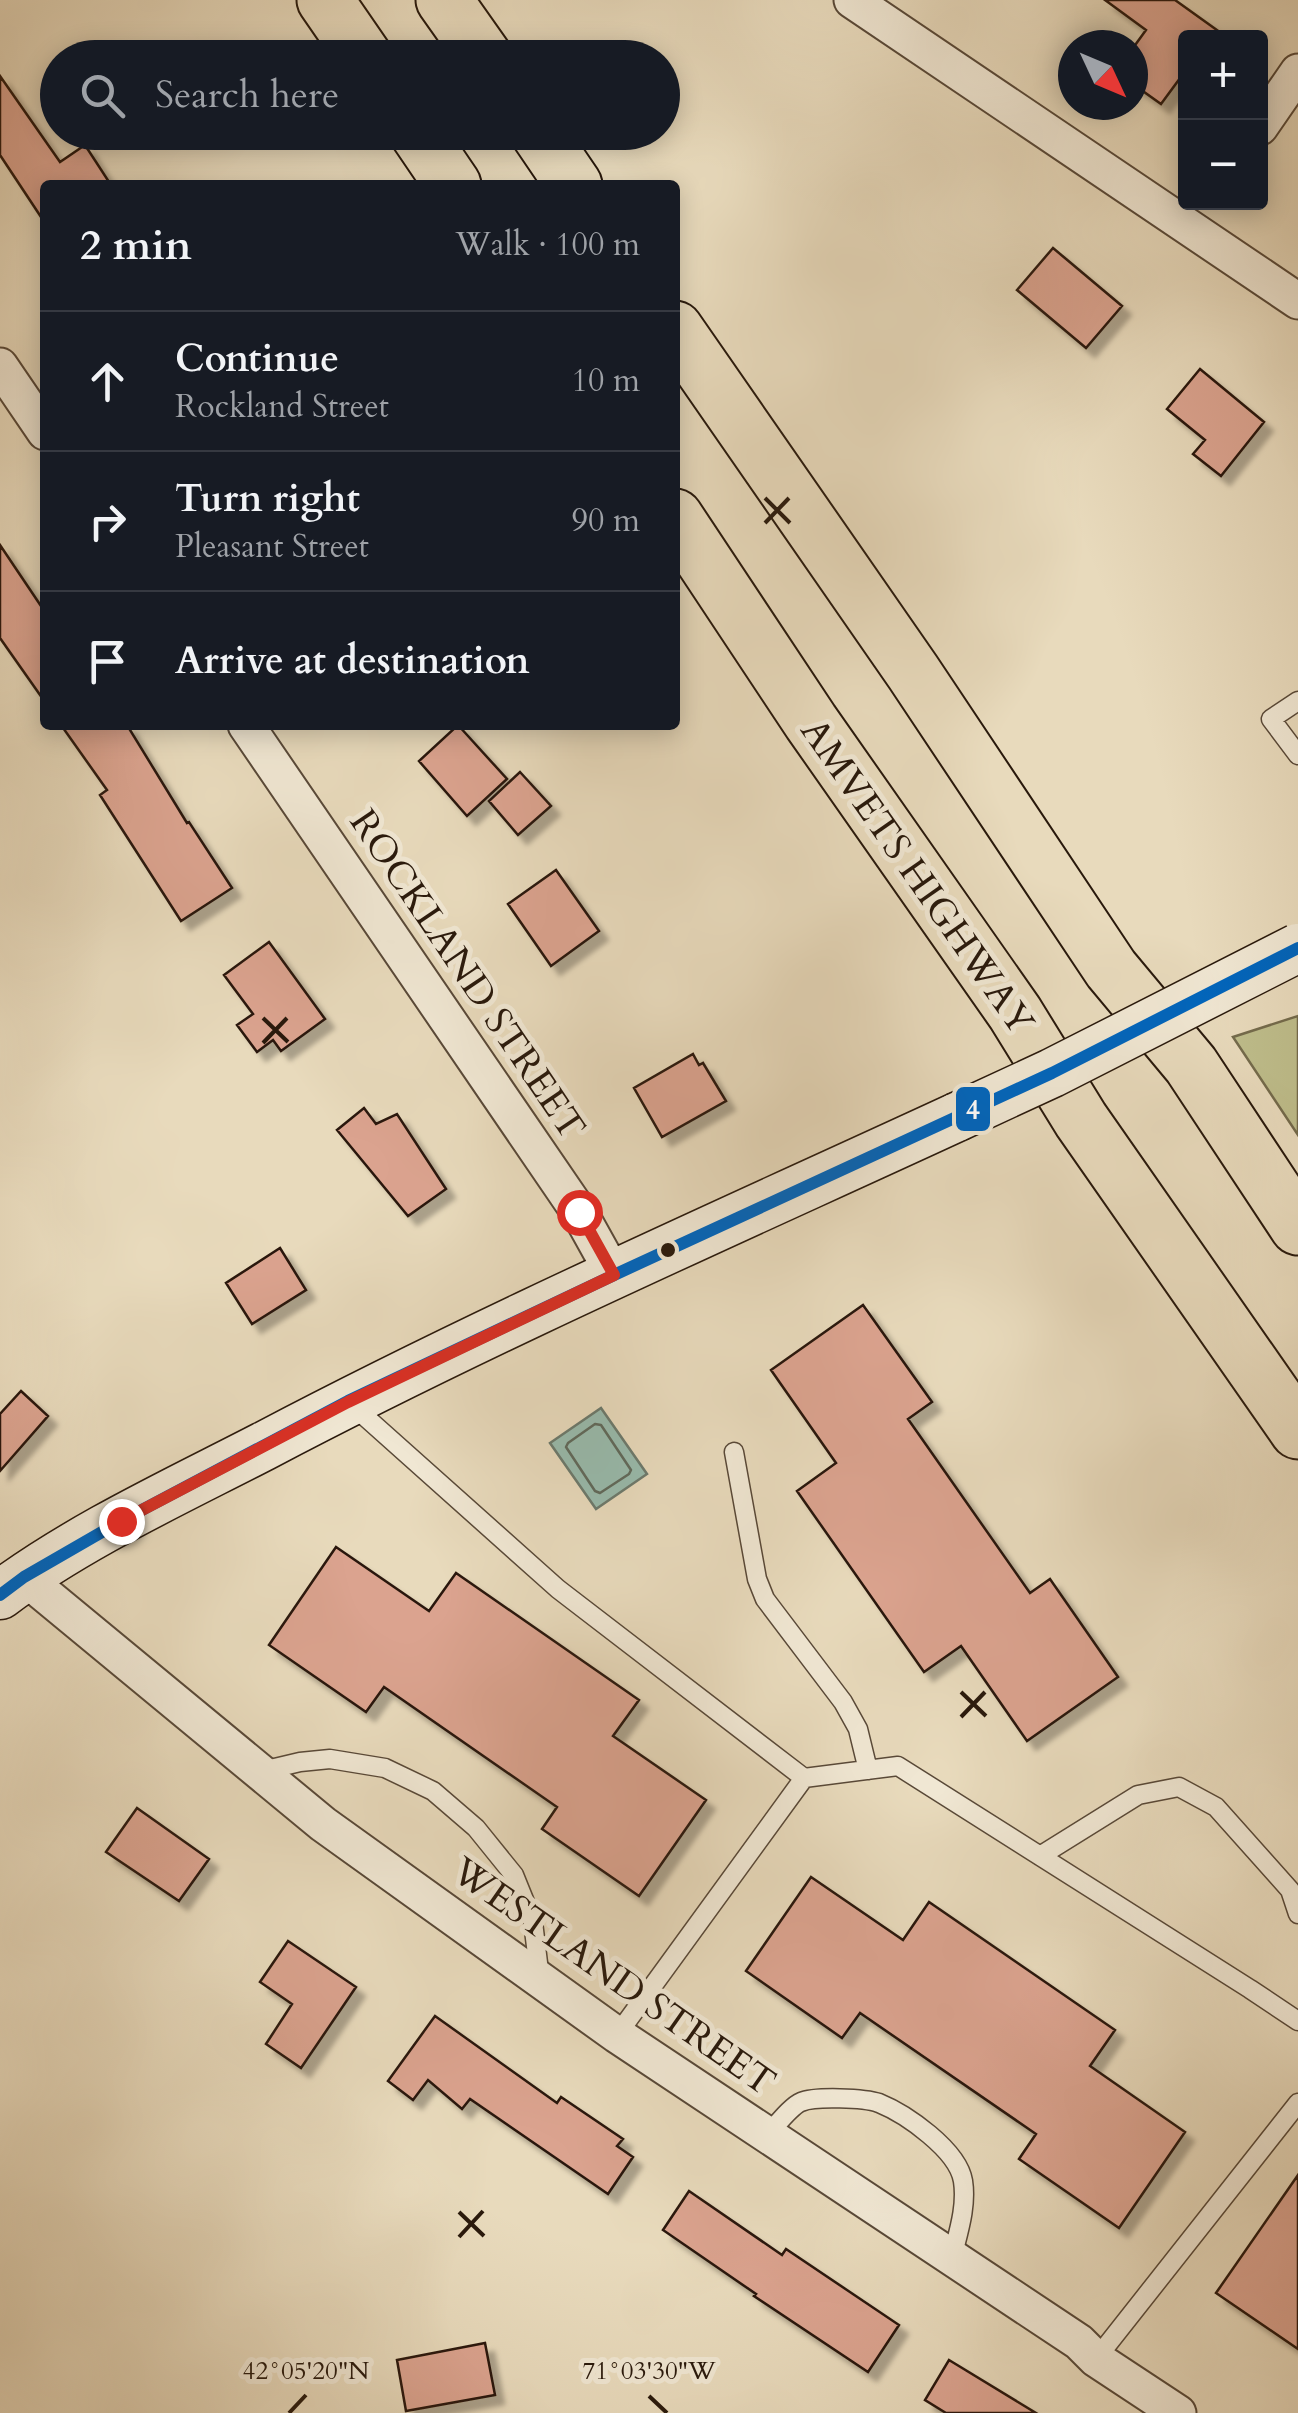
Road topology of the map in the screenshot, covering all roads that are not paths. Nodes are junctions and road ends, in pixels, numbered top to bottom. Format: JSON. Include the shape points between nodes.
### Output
{"nodes":[{"id":1,"x":325,"y":0,"type":"edge"},
{"id":2,"x":444,"y":0,"type":"edge"},
{"id":3,"x":852,"y":0,"type":"edge"},
{"id":4,"x":353,"y":40,"type":"edge"},
{"id":5,"x":472,"y":40,"type":"edge"},
{"id":6,"x":1298,"y":72,"type":"edge"},
{"id":7,"x":1265,"y":120,"type":"edge"},
{"id":8,"x":429,"y":150,"type":"edge"},
{"id":9,"x":550,"y":150,"type":"edge"},
{"id":10,"x":450,"y":180,"type":"edge"},
{"id":11,"x":571,"y":180,"type":"edge"},
{"id":12,"x":1200,"y":216,"type":"edge"},
{"id":13,"x":1298,"y":302,"type":"edge"},
{"id":14,"x":680,"y":336,"type":"edge"},
{"id":15,"x":0,"y":366,"type":"edge"},
{"id":16,"x":40,"y":425,"type":"edge"},
{"id":17,"x":680,"y":525,"type":"edge"},
{"id":18,"x":1298,"y":702,"type":"edge"},
{"id":19,"x":249,"y":730,"type":"edge"},
{"id":20,"x":1298,"y":755,"type":"edge"},
{"id":21,"x":1298,"y":948,"type":"edge"},
{"id":22,"x":1298,"y":1227,"type":"edge"},
{"id":23,"x":614,"y":1275,"type":"junction"},
{"id":24,"x":348,"y":1402,"type":"junction"},
{"id":25,"x":1298,"y":1431,"type":"edge"},
{"id":26,"x":734,"y":1452,"type":"dead end"},
{"id":27,"x":12,"y":1586,"type":"edge"},
{"id":28,"x":868,"y":1770,"type":"junction"},
{"id":29,"x":260,"y":1772,"type":"junction"},
{"id":30,"x":804,"y":1778,"type":"junction"},
{"id":31,"x":1040,"y":1856,"type":"junction"},
{"id":32,"x":1298,"y":1914,"type":"edge"},
{"id":33,"x":540,"y":1979,"type":"junction"},
{"id":34,"x":1298,"y":2021,"type":"edge"},
{"id":35,"x":617,"y":2035,"type":"junction"},
{"id":36,"x":1298,"y":2103,"type":"edge"},
{"id":37,"x":767,"y":2135,"type":"junction"},
{"id":38,"x":952,"y":2258,"type":"junction"},
{"id":39,"x":1096,"y":2359,"type":"junction"},
{"id":40,"x":1178,"y":2413,"type":"edge"}],
"edges":[{"from":1,"to":4,"type":"highway"},
{"from":2,"to":5,"type":"highway"},
{"from":3,"to":12,"type":"street"},
{"from":6,"to":7,"type":"street"},
{"from":8,"to":10,"type":"highway"},
{"from":9,"to":11,"type":"highway"},
{"from":12,"to":13,"type":"street"},
{"from":14,"to":22,"type":"highway","via":[[1111,969],[1191,1066]]},
{"from":15,"to":16,"type":"street"},
{"from":17,"to":25,"type":"highway","name":"AMVETS HIGHWAY"},
{"from":18,"to":20,"type":"lane","via":[[1271,719]]},
{"from":19,"to":23,"type":"street","name":"ROCKLAND STREET","via":[[579,1212]]},
{"from":21,"to":23,"type":"main road","bridge":true,"via":[[1052,1073]]},
{"from":23,"to":24,"type":"main road"},
{"from":24,"to":27,"type":"main road"},
{"from":24,"to":30,"type":"lane","via":[[558,1589]]},
{"from":26,"to":28,"type":"lane","via":[[765,1599],[843,1702],[858,1728]]},
{"from":27,"to":29,"type":"street","name":"WESTLAND STREET"},
{"from":28,"to":30,"type":"lane"},
{"from":28,"to":31,"type":"lane","via":[[898,1766]]},
{"from":29,"to":33,"type":"street","name":"WESTLAND STREET"},
{"from":29,"to":33,"type":"lane","via":[[330,1758],[385,1768],[433,1792],[476,1828],[514,1875],[533,1922]]},
{"from":30,"to":35,"type":"lane"},
{"from":31,"to":32,"type":"lane","via":[[1138,1795],[1179,1787],[1216,1808],[1290,1890]]},
{"from":31,"to":34,"type":"lane"},
{"from":33,"to":35,"type":"street","name":"WESTLAND STREET"},
{"from":35,"to":37,"type":"street","name":"WESTLAND STREET"},
{"from":36,"to":39,"type":"lane"},
{"from":37,"to":38,"type":"street","name":"WESTLAND STREET"},
{"from":37,"to":38,"type":"lane","via":[[800,2102],[835,2098],[876,2102],[910,2121],[945,2148],[963,2177]]},
{"from":38,"to":39,"type":"street","name":"WESTLAND STREET"},
{"from":39,"to":40,"type":"street","name":"WESTLAND STREET"}]}
